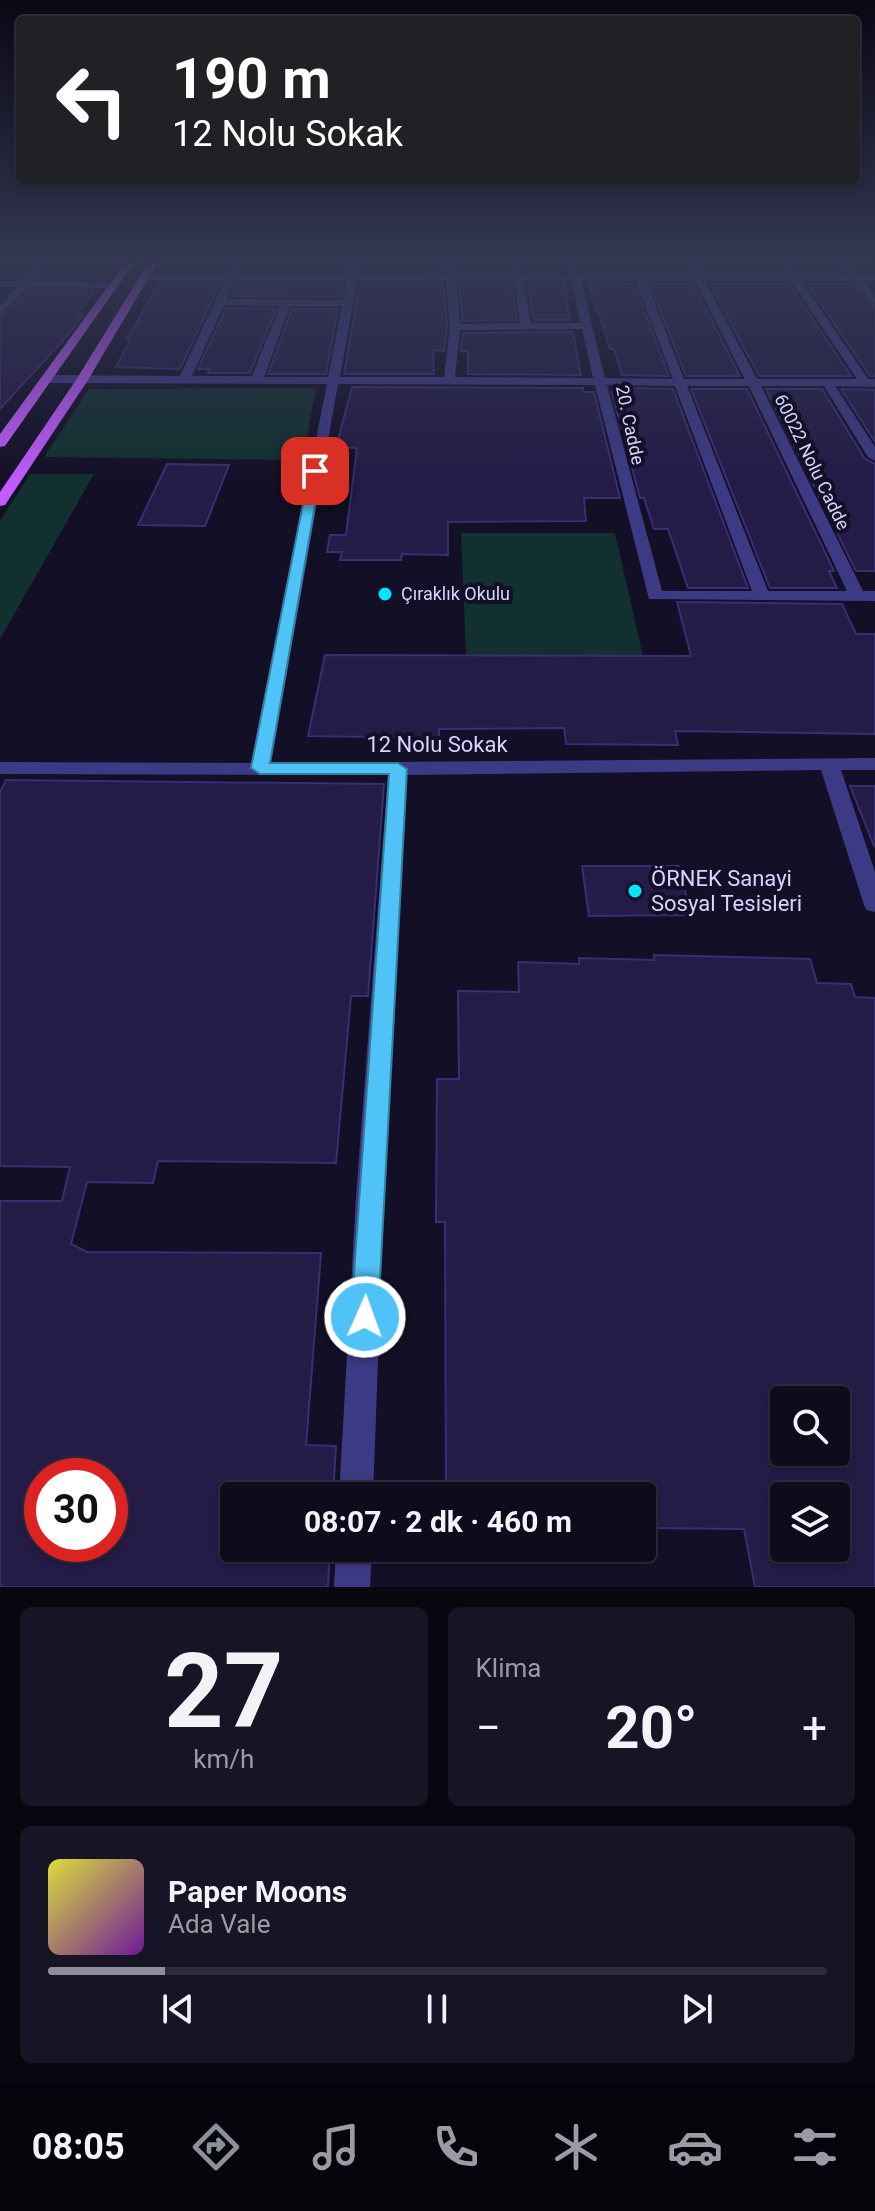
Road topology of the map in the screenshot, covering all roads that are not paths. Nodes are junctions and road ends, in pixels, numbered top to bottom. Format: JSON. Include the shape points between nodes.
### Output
{"nodes":[{"id":1,"x":79,"y":334,"type":"edge"},
{"id":2,"x":110,"y":334,"type":"edge"},
{"id":3,"x":205,"y":334,"type":"edge"},
{"id":4,"x":274,"y":334,"type":"edge"},
{"id":5,"x":341,"y":334,"type":"edge"},
{"id":6,"x":454,"y":334,"type":"edge"},
{"id":7,"x":591,"y":334,"type":"edge"},
{"id":8,"x":661,"y":334,"type":"edge"},
{"id":9,"x":727,"y":334,"type":"edge"},
{"id":10,"x":835,"y":334,"type":"edge"},
{"id":11,"x":46,"y":379,"type":"junction"},
{"id":12,"x":82,"y":380,"type":"junction"},
{"id":13,"x":184,"y":381,"type":"junction"},
{"id":14,"x":449,"y":381,"type":"junction"},
{"id":15,"x":256,"y":382,"type":"junction"},
{"id":16,"x":331,"y":382,"type":"junction"},
{"id":17,"x":680,"y":382,"type":"junction"},
{"id":18,"x":870,"y":383,"type":"edge"},
{"id":19,"x":603,"y":384,"type":"junction"},
{"id":20,"x":754,"y":384,"type":"junction"},
{"id":21,"x":828,"y":384,"type":"junction"},
{"id":22,"x":1,"y":439,"type":"edge"},
{"id":23,"x":875,"y":457,"type":"edge"},
{"id":24,"x":0,"y":502,"type":"edge"},
{"id":25,"x":762,"y":596,"type":"junction"},
{"id":26,"x":857,"y":596,"type":"junction"},
{"id":27,"x":875,"y":596,"type":"edge"},
{"id":28,"x":829,"y":764,"type":"junction"},
{"id":29,"x":875,"y":764,"type":"edge"},
{"id":30,"x":0,"y":768,"type":"edge"},
{"id":31,"x":260,"y":768,"type":"junction"},
{"id":32,"x":398,"y":769,"type":"junction"},
{"id":33,"x":875,"y":905,"type":"edge"},
{"id":34,"x":357,"y":1482,"type":"edge"},
{"id":35,"x":353,"y":1562,"type":"edge"},
{"id":36,"x":352,"y":1587,"type":"edge"}],
"edges":[{"from":1,"to":11,"type":"main road"},
{"from":2,"to":12,"type":"main road"},
{"from":3,"to":13,"type":"street"},
{"from":4,"to":15,"type":"street"},
{"from":5,"to":16,"type":"street"},
{"from":6,"to":14,"type":"street"},
{"from":7,"to":19,"type":"street","name":"20. Cadde"},
{"from":8,"to":17,"type":"street"},
{"from":9,"to":20,"type":"street","name":"60022 Nolu Cadde"},
{"from":10,"to":18,"type":"street"},
{"from":11,"to":12,"type":"street"},
{"from":11,"to":22,"type":"main road"},
{"from":12,"to":13,"type":"street"},
{"from":12,"to":24,"type":"main road"},
{"from":13,"to":15,"type":"street"},
{"from":14,"to":16,"type":"street"},
{"from":14,"to":19,"type":"street"},
{"from":15,"to":16,"type":"street"},
{"from":16,"to":31,"type":"street"},
{"from":17,"to":19,"type":"street"},
{"from":17,"to":20,"type":"street"},
{"from":17,"to":25,"type":"street"},
{"from":18,"to":21,"type":"street"},
{"from":19,"to":25,"type":"street","name":"20. Cadde","via":[[655,596]]},
{"from":20,"to":21,"type":"street"},
{"from":20,"to":26,"type":"street","name":"60022 Nolu Cadde"},
{"from":21,"to":23,"type":"street"},
{"from":25,"to":26,"type":"street"},
{"from":26,"to":27,"type":"street"},
{"from":28,"to":29,"type":"street","name":"12 Nolu Sokak"},
{"from":28,"to":32,"type":"street","name":"12 Nolu Sokak"},
{"from":28,"to":33,"type":"street"},
{"from":30,"to":31,"type":"street","name":"12 Nolu Sokak"},
{"from":31,"to":32,"type":"street","name":"12 Nolu Sokak"},
{"from":32,"to":34,"type":"street"},
{"from":35,"to":36,"type":"street"}]}
